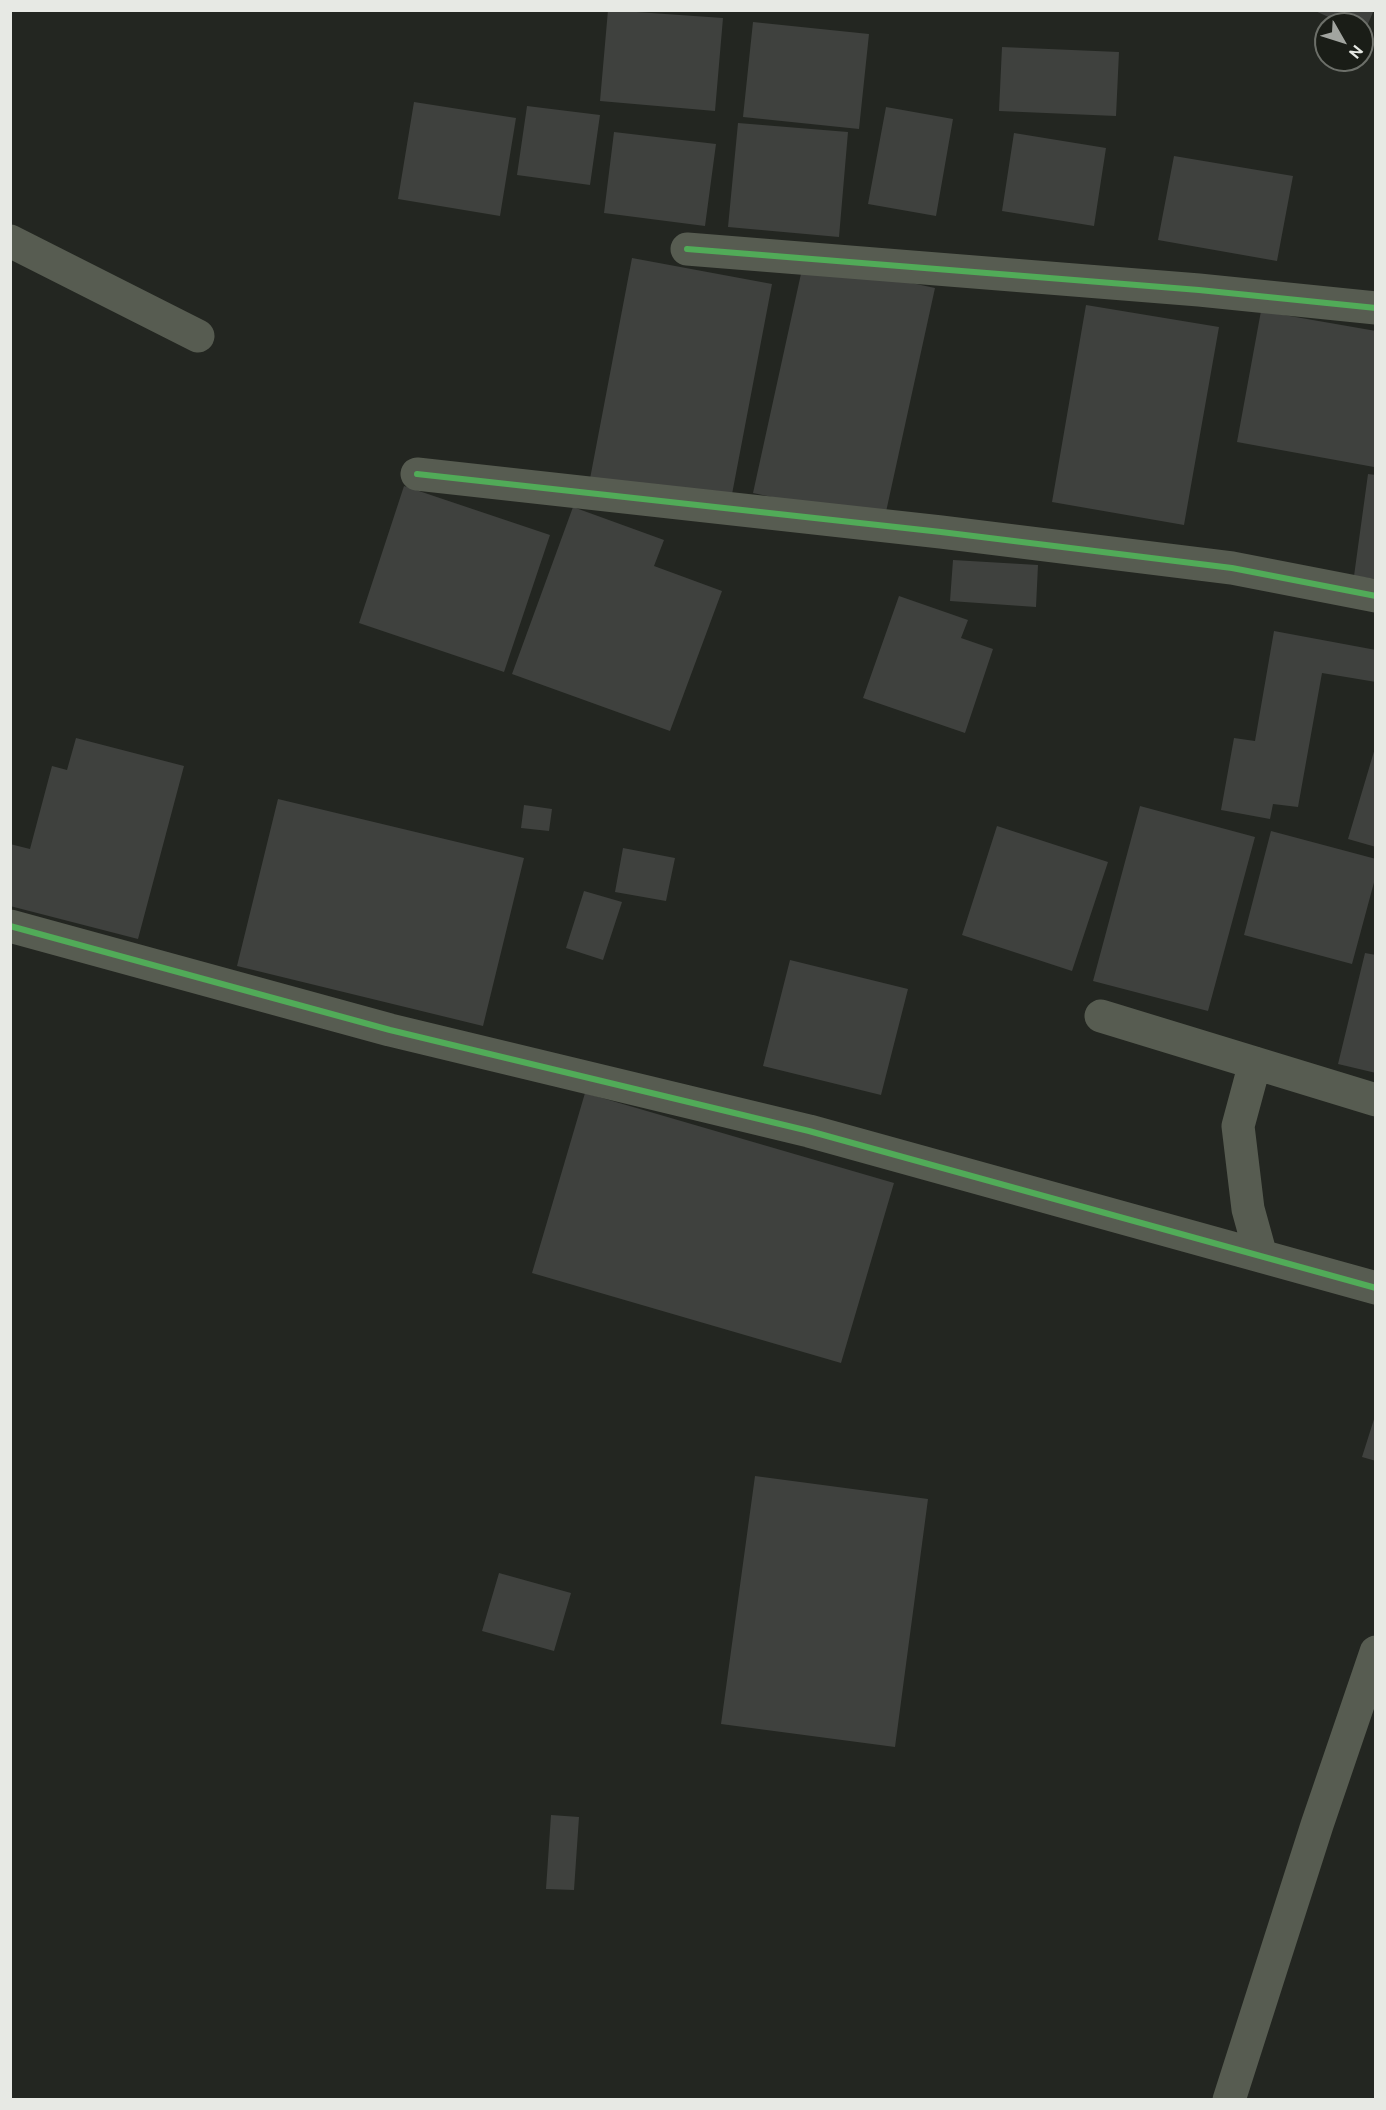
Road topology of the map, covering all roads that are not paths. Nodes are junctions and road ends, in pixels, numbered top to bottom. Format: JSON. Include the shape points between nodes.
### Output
{"nodes":[{"id":1,"x":10,"y":241,"type":"edge"},
{"id":2,"x":687,"y":249,"type":"dead end"},
{"id":3,"x":1376,"y":308,"type":"edge"},
{"id":4,"x":198,"y":336,"type":"dead end"},
{"id":5,"x":417,"y":474,"type":"dead end"},
{"id":6,"x":1376,"y":596,"type":"edge"},
{"id":7,"x":10,"y":926,"type":"edge"},
{"id":8,"x":1101,"y":1016,"type":"dead end"},
{"id":9,"x":1255,"y":1063,"type":"junction"},
{"id":10,"x":1376,"y":1100,"type":"edge"},
{"id":11,"x":1261,"y":1257,"type":"junction"},
{"id":12,"x":1376,"y":1288,"type":"edge"},
{"id":13,"x":1376,"y":1652,"type":"edge"},
{"id":14,"x":1229,"y":2100,"type":"edge"}],
"edges":[{"from":1,"to":4,"type":"street"},
{"from":2,"to":3,"type":"street"},
{"from":5,"to":6,"type":"street","via":[[1221,566]]},
{"from":7,"to":11,"type":"street","via":[[390,1030],[809,1131]]},
{"from":8,"to":9,"type":"street"},
{"from":9,"to":10,"type":"street"},
{"from":9,"to":11,"type":"street","via":[[1238,1126],[1248,1209]]},
{"from":11,"to":12,"type":"street"},
{"from":13,"to":14,"type":"street"}]}
